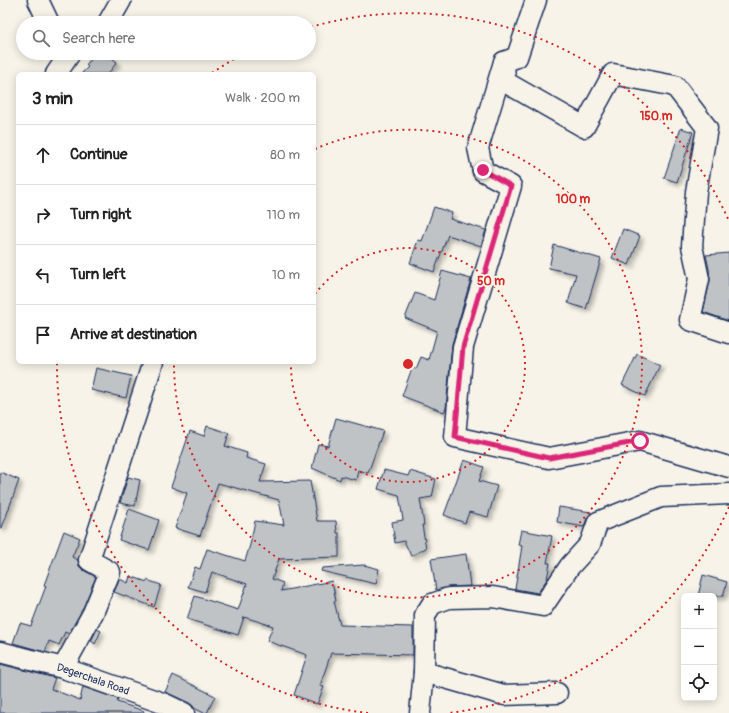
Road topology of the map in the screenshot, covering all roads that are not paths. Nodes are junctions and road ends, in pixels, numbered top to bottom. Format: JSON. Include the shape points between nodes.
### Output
{"nodes":[{"id":1,"x":38,"y":0,"type":"edge"},
{"id":2,"x":120,"y":0,"type":"edge"},
{"id":3,"x":536,"y":0,"type":"edge"},
{"id":4,"x":46,"y":16,"type":"edge"},
{"id":5,"x":112,"y":16,"type":"edge"},
{"id":6,"x":66,"y":60,"type":"edge"},
{"id":7,"x":504,"y":62,"type":"junction"},
{"id":8,"x":57,"y":72,"type":"edge"},
{"id":9,"x":729,"y":333,"type":"edge"},
{"id":10,"x":153,"y":364,"type":"edge"},
{"id":11,"x":729,"y":467,"type":"edge"},
{"id":12,"x":729,"y":494,"type":"edge"},
{"id":13,"x":0,"y":652,"type":"edge"},
{"id":14,"x":63,"y":668,"type":"junction"},
{"id":15,"x":424,"y":672,"type":"junction"},
{"id":16,"x":557,"y":693,"type":"dead end"},
{"id":17,"x":184,"y":713,"type":"edge"},
{"id":18,"x":420,"y":713,"type":"edge"}],
"edges":[{"from":1,"to":4,"type":"street"},
{"from":2,"to":5,"type":"street"},
{"from":3,"to":7,"type":"street","via":[[517,57]]},
{"from":6,"to":8,"type":"street"},
{"from":7,"to":9,"type":"street","via":[[505,82],[584,127],[613,74],[675,86],[707,128],[696,200],[692,246],[698,279],[690,320]]},
{"from":7,"to":11,"type":"street","via":[[478,148],[483,170],[511,186],[463,347],[455,437],[549,458],[640,441]]},
{"from":10,"to":14,"type":"street","via":[[89,560],[110,572],[93,613]]},
{"from":12,"to":15,"type":"street","via":[[661,497],[598,522],[590,544],[570,566],[542,606],[493,597],[449,598],[432,604],[425,615]]},
{"from":13,"to":14,"type":"street","name":"Degerchala Road"},
{"from":14,"to":17,"type":"street","name":"Degerchala Road"},
{"from":15,"to":16,"type":"street","via":[[504,696]]},
{"from":15,"to":18,"type":"street"}]}
